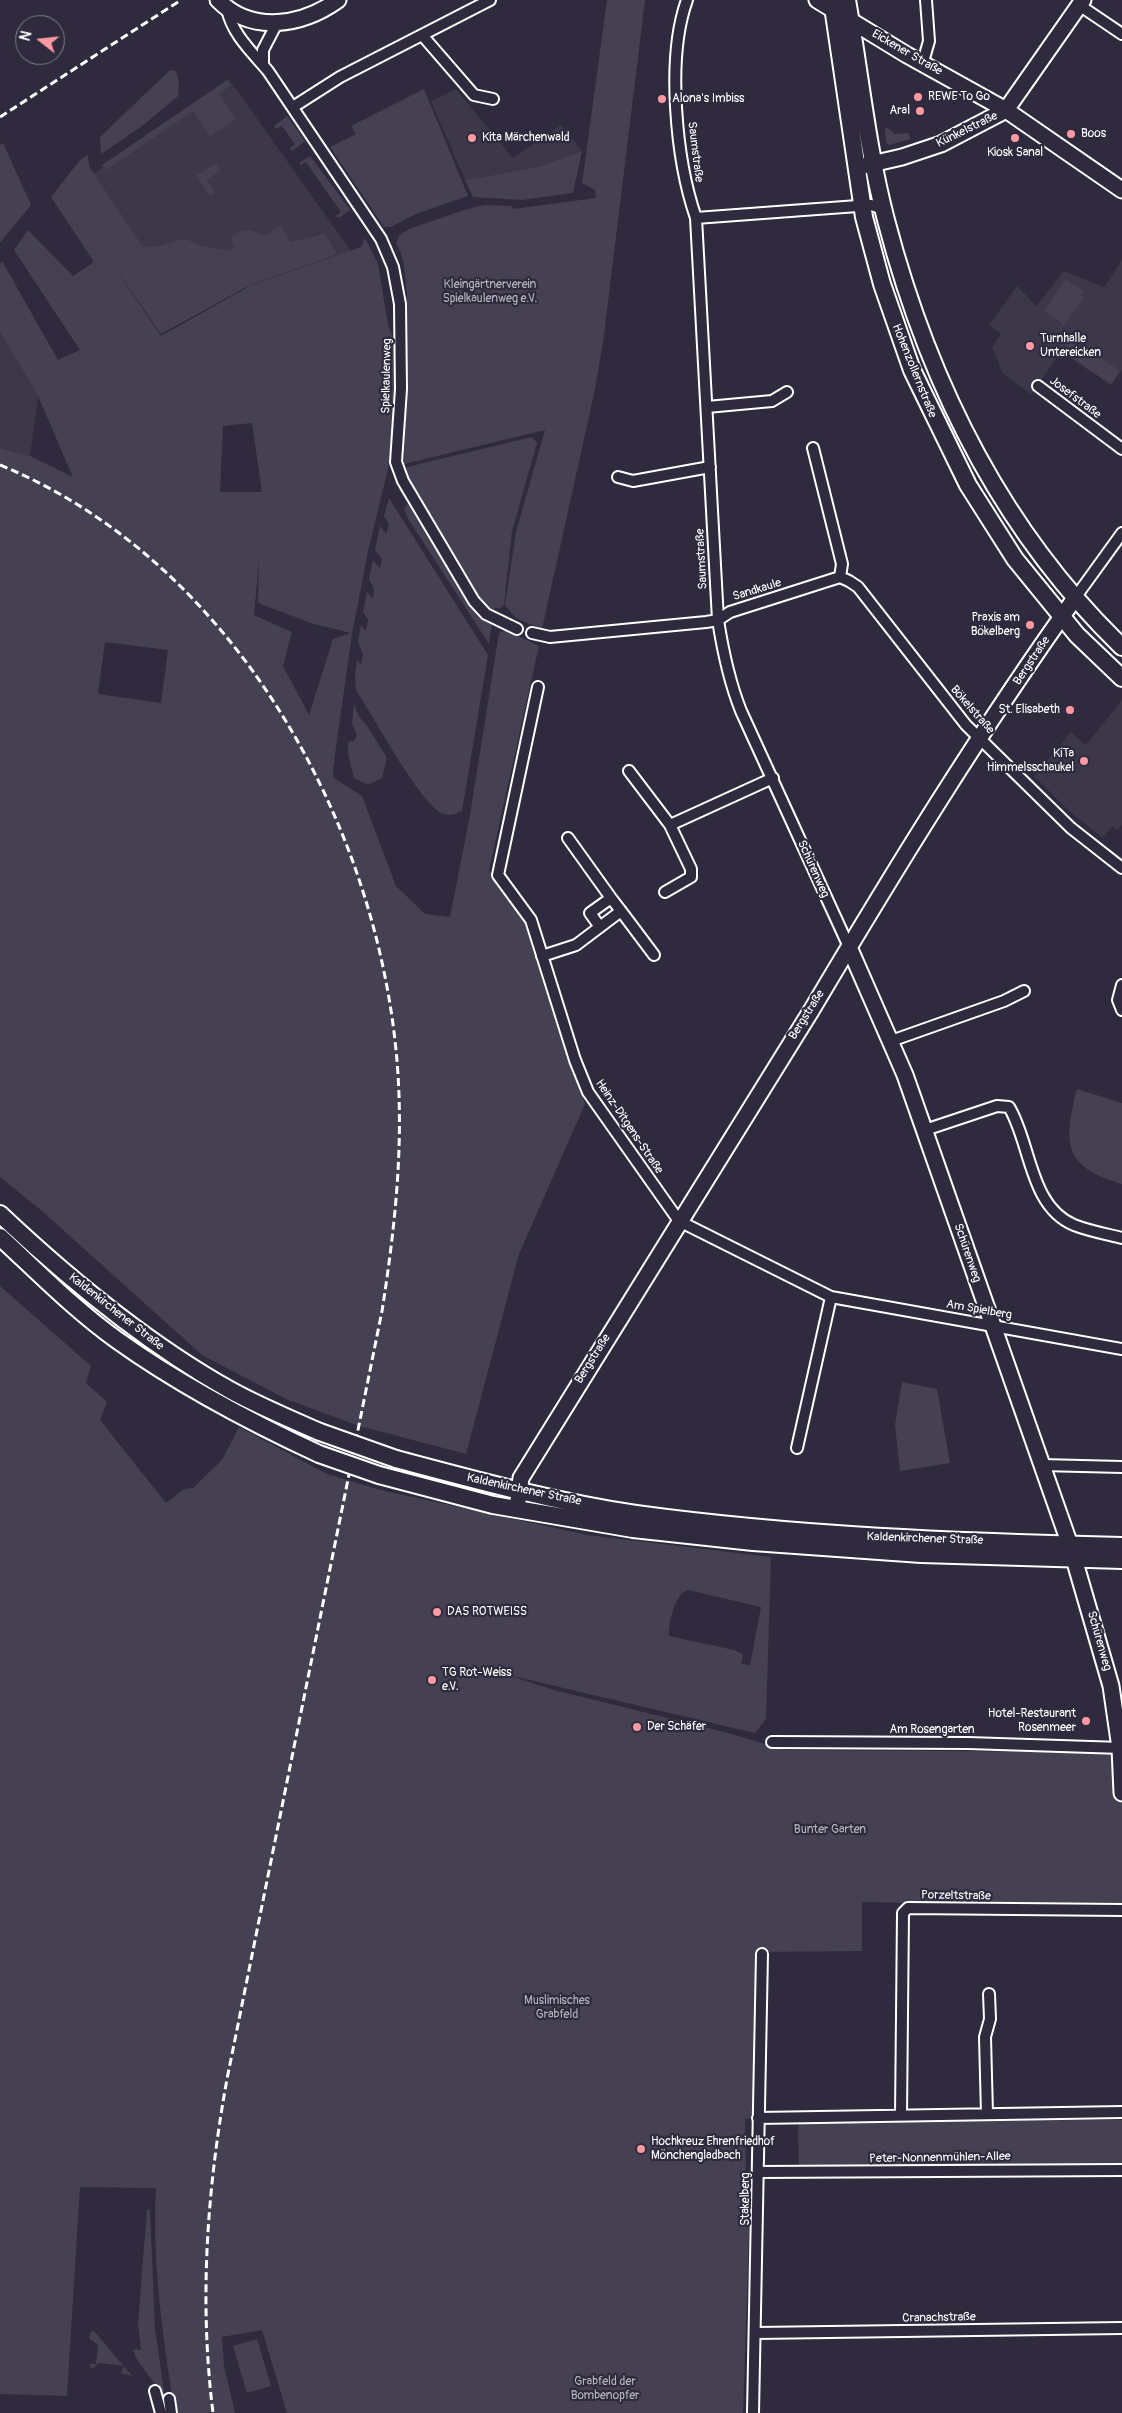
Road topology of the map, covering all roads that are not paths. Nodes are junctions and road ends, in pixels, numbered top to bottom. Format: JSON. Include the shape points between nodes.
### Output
{"nodes":[{"id":1,"x":338,"y":0,"type":"edge"},
{"id":2,"x":490,"y":0,"type":"edge"},
{"id":3,"x":687,"y":0,"type":"edge"},
{"id":4,"x":817,"y":0,"type":"edge"},
{"id":5,"x":847,"y":0,"type":"edge"},
{"id":6,"x":926,"y":0,"type":"edge"},
{"id":7,"x":1081,"y":3,"type":"edge"},
{"id":8,"x":222,"y":4,"type":"edge"},
{"id":9,"x":832,"y":4,"type":"edge"},
{"id":10,"x":851,"y":20,"type":"junction"},
{"id":11,"x":277,"y":23,"type":"junction"},
{"id":12,"x":1122,"y":34,"type":"edge"},
{"id":13,"x":422,"y":35,"type":"junction"},
{"id":14,"x":923,"y":62,"type":"junction"},
{"id":15,"x":263,"y":64,"type":"junction"},
{"id":16,"x":493,"y":99,"type":"dead end"},
{"id":17,"x":293,"y":107,"type":"junction"},
{"id":18,"x":1006,"y":110,"type":"junction"},
{"id":19,"x":874,"y":163,"type":"junction"},
{"id":20,"x":858,"y":172,"type":"junction"},
{"id":21,"x":1122,"y":190,"type":"edge"},
{"id":22,"x":862,"y":206,"type":"junction"},
{"id":23,"x":884,"y":210,"type":"junction"},
{"id":24,"x":696,"y":218,"type":"junction"},
{"id":25,"x":1038,"y":386,"type":"dead end"},
{"id":26,"x":787,"y":392,"type":"dead end"},
{"id":27,"x":707,"y":407,"type":"junction"},
{"id":28,"x":813,"y":448,"type":"dead end"},
{"id":29,"x":1122,"y":449,"type":"edge"},
{"id":30,"x":710,"y":466,"type":"junction"},
{"id":31,"x":618,"y":477,"type":"dead end"},
{"id":32,"x":1122,"y":534,"type":"edge"},
{"id":33,"x":840,"y":578,"type":"junction"},
{"id":34,"x":1074,"y":598,"type":"junction"},
{"id":35,"x":1062,"y":616,"type":"junction"},
{"id":36,"x":718,"y":620,"type":"junction"},
{"id":37,"x":517,"y":629,"type":"dead end"},
{"id":38,"x":532,"y":633,"type":"dead end"},
{"id":39,"x":1122,"y":647,"type":"edge"},
{"id":40,"x":1122,"y":678,"type":"edge"},
{"id":41,"x":538,"y":688,"type":"dead end"},
{"id":42,"x":980,"y":739,"type":"junction"},
{"id":43,"x":629,"y":771,"type":"dead end"},
{"id":44,"x":772,"y":778,"type":"junction"},
{"id":45,"x":670,"y":826,"type":"junction"},
{"id":46,"x":568,"y":838,"type":"dead end"},
{"id":47,"x":1122,"y":868,"type":"edge"},
{"id":48,"x":665,"y":892,"type":"dead end"},
{"id":49,"x":611,"y":898,"type":"junction"},
{"id":50,"x":621,"y":911,"type":"junction"},
{"id":51,"x":600,"y":927,"type":"junction"},
{"id":52,"x":849,"y":947,"type":"junction"},
{"id":53,"x":654,"y":955,"type":"dead end"},
{"id":54,"x":542,"y":956,"type":"junction"},
{"id":55,"x":1122,"y":985,"type":"edge"},
{"id":56,"x":1024,"y":991,"type":"dead end"},
{"id":57,"x":1122,"y":1010,"type":"edge"},
{"id":58,"x":891,"y":1041,"type":"junction"},
{"id":59,"x":925,"y":1130,"type":"junction"},
{"id":60,"x":0,"y":1214,"type":"edge"},
{"id":61,"x":679,"y":1221,"type":"junction"},
{"id":62,"x":0,"y":1237,"type":"edge"},
{"id":63,"x":1122,"y":1238,"type":"edge"},
{"id":64,"x":831,"y":1297,"type":"junction"},
{"id":65,"x":992,"y":1325,"type":"junction"},
{"id":66,"x":1122,"y":1348,"type":"edge"},
{"id":67,"x":797,"y":1448,"type":"dead end"},
{"id":68,"x":1041,"y":1465,"type":"junction"},
{"id":69,"x":1122,"y":1467,"type":"edge"},
{"id":70,"x":518,"y":1490,"type":"junction"},
{"id":71,"x":516,"y":1509,"type":"junction"},
{"id":72,"x":1122,"y":1546,"type":"edge"},
{"id":73,"x":1072,"y":1552,"type":"junction"},
{"id":74,"x":1122,"y":1560,"type":"edge"},
{"id":75,"x":772,"y":1742,"type":"dead end"},
{"id":76,"x":1121,"y":1748,"type":"edge"},
{"id":77,"x":1122,"y":1793,"type":"edge"},
{"id":78,"x":1122,"y":1910,"type":"edge"},
{"id":79,"x":762,"y":1954,"type":"dead end"},
{"id":80,"x":989,"y":1994,"type":"dead end"},
{"id":81,"x":1122,"y":2112,"type":"edge"},
{"id":82,"x":987,"y":2114,"type":"junction"},
{"id":83,"x":901,"y":2115,"type":"junction"},
{"id":84,"x":758,"y":2118,"type":"junction"},
{"id":85,"x":1122,"y":2170,"type":"edge"},
{"id":86,"x":758,"y":2172,"type":"junction"},
{"id":87,"x":1122,"y":2328,"type":"edge"},
{"id":88,"x":756,"y":2333,"type":"junction"},
{"id":89,"x":155,"y":2391,"type":"dead end"},
{"id":90,"x":169,"y":2399,"type":"dead end"},
{"id":91,"x":162,"y":2413,"type":"edge"},
{"id":92,"x":171,"y":2413,"type":"edge"},
{"id":93,"x":753,"y":2413,"type":"edge"}],
"edges":[{"from":1,"to":11,"type":"street","via":[[310,17]]},
{"from":2,"to":13,"type":"street"},
{"from":3,"to":24,"type":"street","name":"Saumstraße","via":[[680,25],[675,90],[687,192]]},
{"from":4,"to":9,"type":"street","name":"Eickener Straße"},
{"from":5,"to":10,"type":"main road","name":"Hohenzollernstraße"},
{"from":6,"to":14,"type":"street","via":[[929,41]]},
{"from":7,"to":12,"type":"street"},
{"from":7,"to":18,"type":"street","name":"Künkelstraße"},
{"from":8,"to":11,"type":"street","via":[[264,23]]},
{"from":8,"to":15,"type":"street","name":"Spielkaulenweg","via":[[230,22]]},
{"from":9,"to":10,"type":"street","name":"Eickener Straße"},
{"from":9,"to":20,"type":"main road","name":"Hohenzollernstraße"},
{"from":10,"to":14,"type":"street","name":"Eickener Straße"},
{"from":10,"to":19,"type":"main road","name":"Hohenzollernstraße"},
{"from":11,"to":15,"type":"street","via":[[263,50]]},
{"from":13,"to":16,"type":"street","via":[[474,95]]},
{"from":13,"to":17,"type":"street","via":[[340,77]]},
{"from":14,"to":18,"type":"street","name":"Eickener Straße"},
{"from":15,"to":17,"type":"street","name":"Spielkaulenweg"},
{"from":17,"to":37,"type":"street","name":"Spielkaulenweg","via":[[381,239],[393,267],[400,304],[396,462],[403,482],[474,601],[486,614]]},
{"from":18,"to":19,"type":"street","name":"Künkelstraße","via":[[941,144]]},
{"from":18,"to":21,"type":"street","name":"Eickener Straße"},
{"from":19,"to":20,"type":"street","name":"Künkelstraße","via":[[866,164]]},
{"from":19,"to":23,"type":"main road","name":"Hohenzollernstraße"},
{"from":20,"to":22,"type":"main road","name":"Hohenzollernstraße"},
{"from":22,"to":23,"type":"street","via":[[876,206]]},
{"from":22,"to":24,"type":"street"},
{"from":22,"to":35,"type":"main road","name":"Hohenzollernstraße","via":[[896,327],[948,447],[982,509],[1015,559]]},
{"from":23,"to":34,"type":"main road","name":"Hohenzollernstraße","via":[[936,370],[959,423],[999,494],[1037,552]]},
{"from":24,"to":27,"type":"street","name":"Saumstraße"},
{"from":25,"to":29,"type":"street","name":"Josefstraße"},
{"from":26,"to":27,"type":"street","via":[[772,401]]},
{"from":27,"to":30,"type":"street","name":"Saumstraße"},
{"from":28,"to":33,"type":"street","via":[[842,564]]},
{"from":30,"to":31,"type":"street","via":[[633,482]]},
{"from":30,"to":36,"type":"street","name":"Saumstraße"},
{"from":32,"to":34,"type":"street","name":"Bergstraße"},
{"from":33,"to":36,"type":"street","name":"Sandkaule","via":[[730,612]]},
{"from":33,"to":42,"type":"street","name":"Bökelstraße","via":[[858,588]]},
{"from":34,"to":35,"type":"street","name":"Bergstraße"},
{"from":34,"to":39,"type":"main road","name":"Hohenzollernstraße"},
{"from":35,"to":40,"type":"main road","name":"Hohenzollernstraße"},
{"from":35,"to":42,"type":"street","name":"Bergstraße"},
{"from":36,"to":38,"type":"street","name":"Sandkaule","via":[[550,637]]},
{"from":36,"to":44,"type":"street","name":"Schürenweg","via":[[731,686]]},
{"from":41,"to":54,"type":"street","name":"Heinz-Ditgens-Straße","via":[[498,874],[531,920]]},
{"from":42,"to":47,"type":"street","name":"Bökelstraße","via":[[1071,828]]},
{"from":42,"to":52,"type":"street","name":"Bergstraße"},
{"from":43,"to":45,"type":"street"},
{"from":44,"to":45,"type":"street"},
{"from":44,"to":52,"type":"street","name":"Schürenweg"},
{"from":45,"to":48,"type":"street","via":[[691,870],[691,877]]},
{"from":46,"to":49,"type":"street"},
{"from":49,"to":50,"type":"street"},
{"from":49,"to":51,"type":"street","via":[[590,913]]},
{"from":50,"to":51,"type":"street"},
{"from":50,"to":53,"type":"street"},
{"from":51,"to":54,"type":"street","via":[[576,945]]},
{"from":52,"to":58,"type":"street","name":"Schürenweg"},
{"from":52,"to":61,"type":"street","name":"Bergstraße"},
{"from":54,"to":61,"type":"street","name":"Heinz-Ditgens-Straße","via":[[588,1092]]},
{"from":55,"to":57,"type":"street","via":[[1118,1000]]},
{"from":56,"to":58,"type":"street"},
{"from":58,"to":59,"type":"street","name":"Schürenweg"},
{"from":59,"to":63,"type":"street","via":[[997,1106],[1009,1107],[1037,1183],[1053,1211],[1073,1224]]},
{"from":59,"to":65,"type":"street","name":"Schürenweg"},
{"from":60,"to":70,"type":"main road","name":"Kaldenkirchener Straße","bridge":true,"via":[[79,1284],[155,1343],[230,1390],[320,1432],[396,1459]]},
{"from":61,"to":64,"type":"street","name":"Am Spielberg"},
{"from":61,"to":70,"type":"street","name":"Bergstraße","via":[[521,1478]]},
{"from":62,"to":71,"type":"main road","name":"Kaldenkirchener Straße","bridge":true,"via":[[67,1300],[116,1339],[196,1392],[318,1454],[378,1475]]},
{"from":64,"to":65,"type":"street","name":"Am Spielberg"},
{"from":64,"to":67,"type":"street"},
{"from":65,"to":66,"type":"street","name":"Am Spielberg"},
{"from":65,"to":68,"type":"street","name":"Schürenweg"},
{"from":68,"to":69,"type":"street"},
{"from":68,"to":73,"type":"street","name":"Schürenweg"},
{"from":70,"to":71,"type":"street","name":"Bergstraße"},
{"from":70,"to":73,"type":"main road","name":"Kaldenkirchener Straße","via":[[634,1513],[757,1528]]},
{"from":71,"to":73,"type":"main road","name":"Kaldenkirchener Straße","via":[[633,1529],[752,1542],[921,1554]]},
{"from":72,"to":73,"type":"main road","name":"Kaldenkirchener Straße"},
{"from":73,"to":74,"type":"main road","name":"Kaldenkirchener Straße"},
{"from":73,"to":76,"type":"street","name":"Schürenweg","via":[[1112,1686]]},
{"from":75,"to":76,"type":"street","name":"Am Rosengarten"},
{"from":76,"to":77,"type":"street","name":"Schürenweg"},
{"from":78,"to":83,"type":"street","name":"Porzeltstraße","via":[[908,1908],[903,1913]]},
{"from":79,"to":84,"type":"street","name":"Stakelberg"},
{"from":80,"to":82,"type":"street","via":[[990,2019],[985,2038]]},
{"from":81,"to":82,"type":"street"},
{"from":82,"to":83,"type":"street"},
{"from":83,"to":84,"type":"street"},
{"from":84,"to":86,"type":"street","name":"Stakelberg"},
{"from":85,"to":86,"type":"street","name":"Peter-Nonnenmühlen-Allee"},
{"from":86,"to":88,"type":"street","name":"Stakelberg"},
{"from":87,"to":88,"type":"street","name":"Cranachstraße"},
{"from":88,"to":93,"type":"street","name":"Stakelberg"},
{"from":89,"to":91,"type":"street"},
{"from":90,"to":92,"type":"street"}]}
